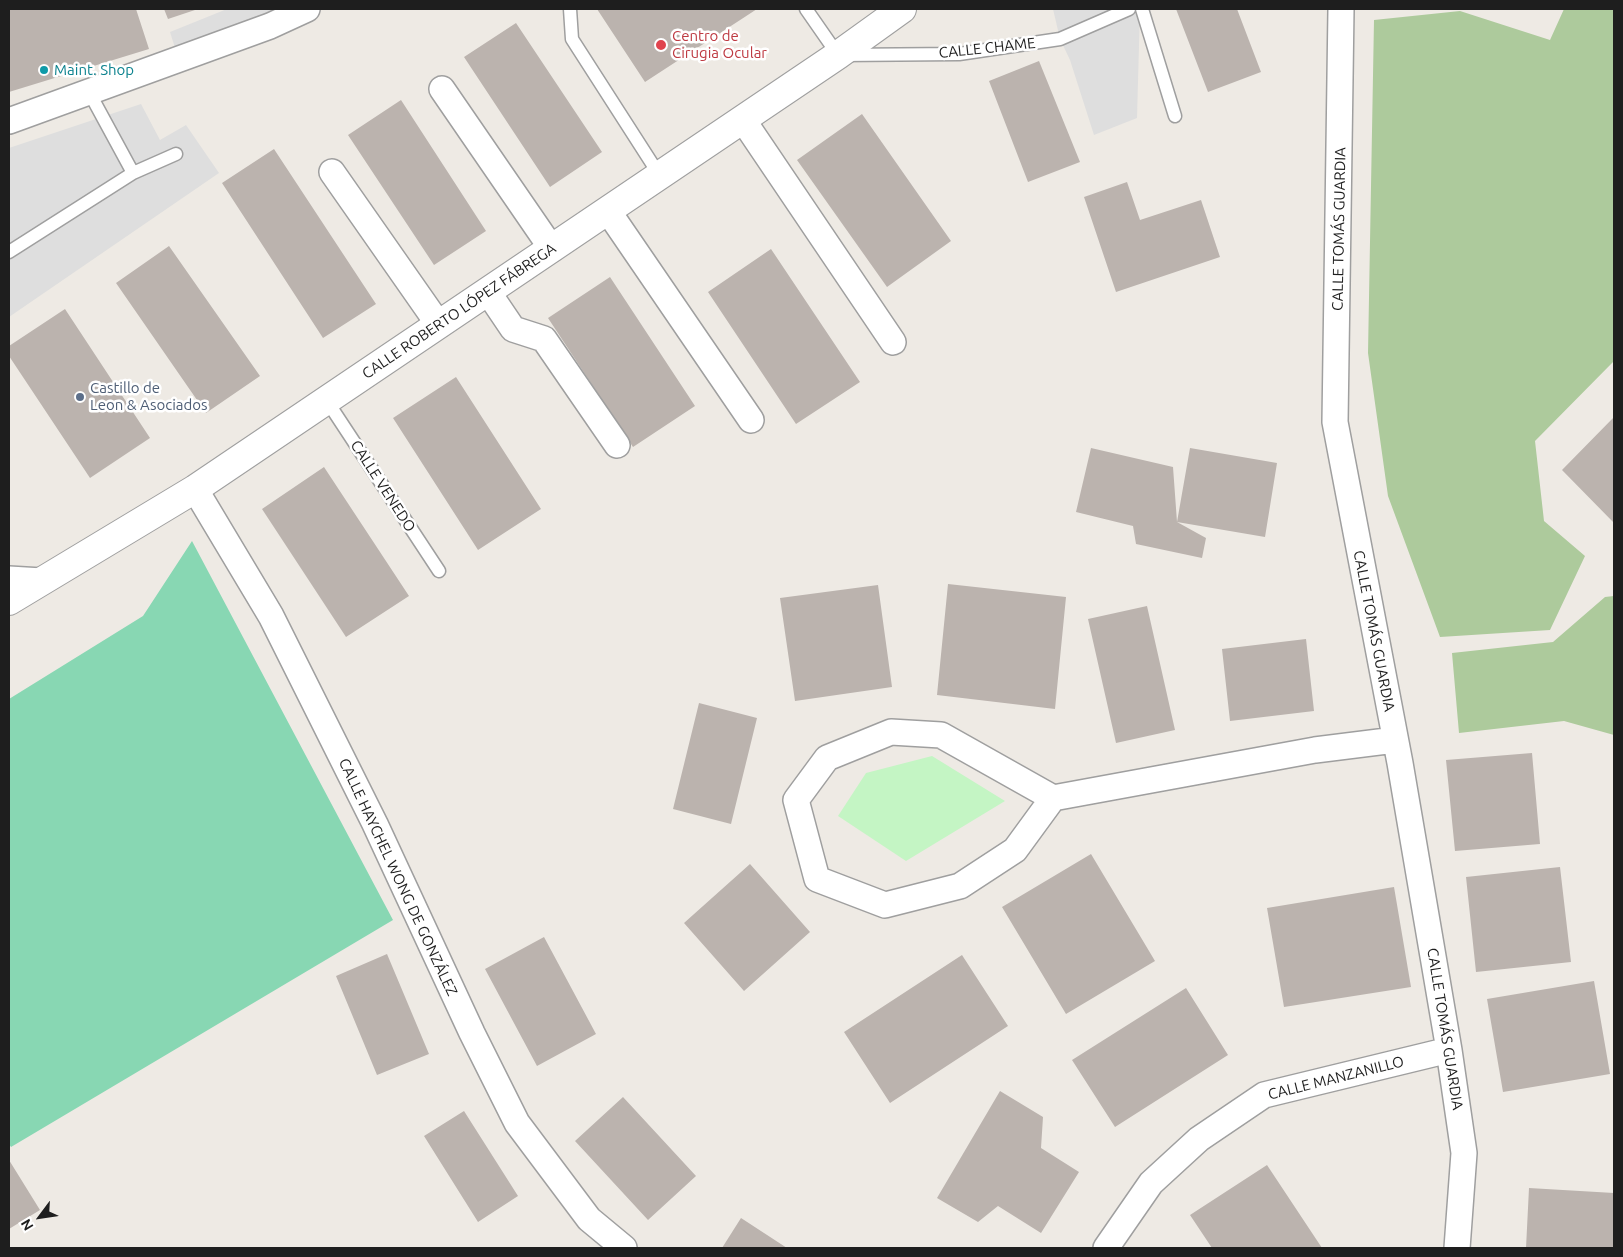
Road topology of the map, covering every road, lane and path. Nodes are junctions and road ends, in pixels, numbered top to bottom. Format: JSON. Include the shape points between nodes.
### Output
{"nodes":[{"id":1,"x":307,"y":9,"type":"edge"},
{"id":2,"x":570,"y":9,"type":"edge"},
{"id":3,"x":806,"y":9,"type":"edge"},
{"id":4,"x":902,"y":9,"type":"edge"},
{"id":5,"x":1130,"y":9,"type":"edge"},
{"id":6,"x":1142,"y":9,"type":"edge"},
{"id":7,"x":1341,"y":9,"type":"edge"},
{"id":8,"x":838,"y":55,"type":"junction"},
{"id":9,"x":442,"y":89,"type":"dead end"},
{"id":10,"x":89,"y":92,"type":"junction"},
{"id":11,"x":1174,"y":116,"type":"dead end"},
{"id":12,"x":743,"y":120,"type":"junction"},
{"id":13,"x":9,"y":121,"type":"edge"},
{"id":14,"x":176,"y":154,"type":"dead end"},
{"id":15,"x":332,"y":172,"type":"dead end"},
{"id":16,"x":133,"y":173,"type":"junction"},
{"id":17,"x":660,"y":176,"type":"junction"},
{"id":18,"x":608,"y":211,"type":"junction"},
{"id":19,"x":552,"y":249,"type":"junction"},
{"id":20,"x":9,"y":252,"type":"edge"},
{"id":21,"x":488,"y":292,"type":"junction"},
{"id":22,"x":439,"y":326,"type":"junction"},
{"id":23,"x":893,"y":342,"type":"dead end"},
{"id":24,"x":327,"y":401,"type":"junction"},
{"id":25,"x":751,"y":420,"type":"dead end"},
{"id":26,"x":617,"y":445,"type":"dead end"},
{"id":27,"x":195,"y":489,"type":"junction"},
{"id":28,"x":439,"y":571,"type":"dead end"},
{"id":29,"x":9,"y":579,"type":"edge"},
{"id":30,"x":42,"y":581,"type":"junction"},
{"id":31,"x":9,"y":601,"type":"edge"},
{"id":32,"x":1395,"y":740,"type":"junction"},
{"id":33,"x":1052,"y":798,"type":"junction"},
{"id":34,"x":1449,"y":1050,"type":"junction"},
{"id":35,"x":624,"y":1248,"type":"edge"},
{"id":36,"x":1106,"y":1248,"type":"edge"},
{"id":37,"x":1457,"y":1248,"type":"edge"}],
"edges":[{"from":1,"to":10,"type":"street","via":[[270,26]]},
{"from":2,"to":17,"type":"lane","via":[[572,40]]},
{"from":3,"to":8,"type":"lane"},
{"from":4,"to":8,"type":"street","name":"CALLE ROBERTO LÓPEZ FÁBREGA"},
{"from":5,"to":8,"type":"lane","name":"CALLE CHAME","via":[[1060,39],[959,54]]},
{"from":6,"to":11,"type":"lane"},
{"from":7,"to":32,"type":"street","name":"CALLE TOMÁS GUARDIA","via":[[1335,422]]},
{"from":8,"to":12,"type":"street","name":"CALLE ROBERTO LÓPEZ FÁBREGA"},
{"from":9,"to":19,"type":"street"},
{"from":10,"to":13,"type":"street"},
{"from":10,"to":16,"type":"lane"},
{"from":12,"to":17,"type":"street","name":"CALLE ROBERTO LÓPEZ FÁBREGA"},
{"from":12,"to":23,"type":"street"},
{"from":14,"to":16,"type":"lane"},
{"from":15,"to":22,"type":"street"},
{"from":16,"to":20,"type":"lane"},
{"from":17,"to":18,"type":"street","name":"CALLE ROBERTO LÓPEZ FÁBREGA"},
{"from":18,"to":19,"type":"street","name":"CALLE ROBERTO LÓPEZ FÁBREGA"},
{"from":18,"to":25,"type":"street"},
{"from":19,"to":21,"type":"street","name":"CALLE ROBERTO LÓPEZ FÁBREGA"},
{"from":21,"to":22,"type":"street","name":"CALLE ROBERTO LÓPEZ FÁBREGA"},
{"from":21,"to":26,"type":"street","via":[[513,329],[544,339]]},
{"from":22,"to":24,"type":"street","name":"CALLE ROBERTO LÓPEZ FÁBREGA"},
{"from":24,"to":27,"type":"street","name":"CALLE ROBERTO LÓPEZ FÁBREGA"},
{"from":24,"to":28,"type":"lane","name":"CALLE VENEDO"},
{"from":27,"to":30,"type":"street","name":"CALLE ROBERTO LÓPEZ FÁBREGA"},
{"from":27,"to":35,"type":"street","name":"CALLE HAYCHEL WONG DE GONZÁLEZ","via":[[271,616],[375,824],[517,1123],[589,1218]]},
{"from":29,"to":30,"type":"street"},
{"from":30,"to":31,"type":"street","name":"CALLE ROBERTO LÓPEZ FÁBREGA"},
{"from":32,"to":33,"type":"street","via":[[1315,750]]},
{"from":32,"to":34,"type":"street","name":"CALLE TOMÁS GUARDIA"},
{"from":33,"to":33,"type":"street","via":[[941,735],[891,732],[827,758],[796,800],[817,879],[885,905],[960,886],[1015,850]]},
{"from":34,"to":36,"type":"street","name":"CALLE MANZANILLO","via":[[1264,1095],[1200,1139],[1150,1183]]},
{"from":34,"to":37,"type":"street","name":"CALLE TOMÁS GUARDIA","via":[[1464,1153]]}]}
